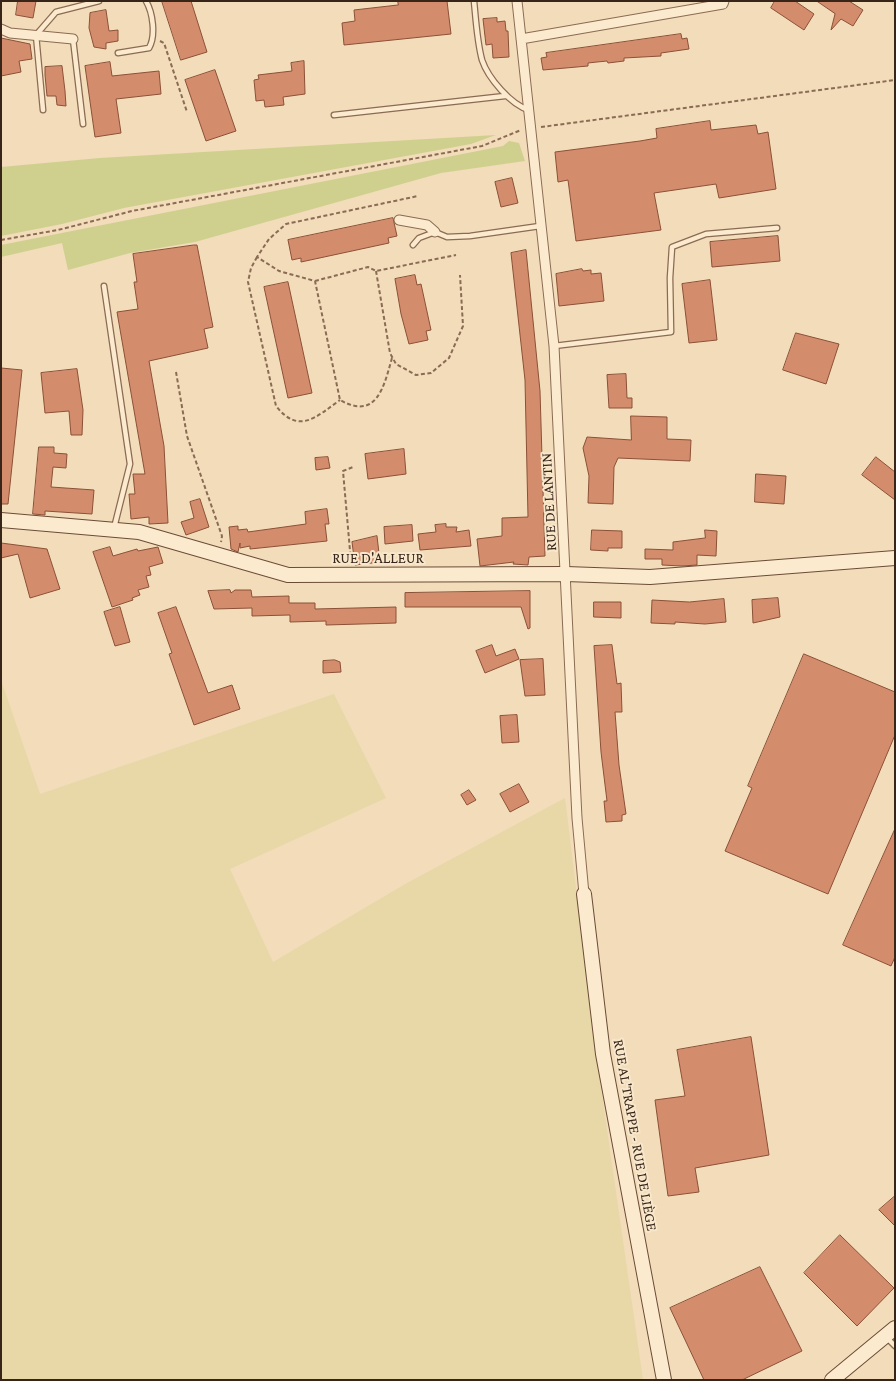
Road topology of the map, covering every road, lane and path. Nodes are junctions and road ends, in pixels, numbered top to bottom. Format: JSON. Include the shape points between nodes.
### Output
{"nodes":[{"id":1,"x":99,"y":1,"type":"edge"},
{"id":2,"x":146,"y":1,"type":"edge"},
{"id":3,"x":474,"y":1,"type":"edge"},
{"id":4,"x":517,"y":1,"type":"edge"},
{"id":5,"x":724,"y":1,"type":"edge"},
{"id":6,"x":1,"y":29,"type":"edge"},
{"id":7,"x":36,"y":35,"type":"junction"},
{"id":8,"x":153,"y":36,"type":"junction"},
{"id":9,"x":73,"y":39,"type":"joint"},
{"id":10,"x":521,"y":39,"type":"junction"},
{"id":11,"x":118,"y":53,"type":"dead end"},
{"id":12,"x":895,"y":80,"type":"edge"},
{"id":13,"x":505,"y":96,"type":"junction"},
{"id":14,"x":44,"y":110,"type":"dead end"},
{"id":15,"x":529,"y":110,"type":"junction"},
{"id":16,"x":187,"y":112,"type":"dead end"},
{"id":17,"x":334,"y":115,"type":"dead end"},
{"id":18,"x":83,"y":124,"type":"dead end"},
{"id":19,"x":531,"y":129,"type":"junction"},
{"id":20,"x":418,"y":196,"type":"dead end"},
{"id":21,"x":399,"y":220,"type":"dead end"},
{"id":22,"x":541,"y":226,"type":"junction"},
{"id":23,"x":777,"y":228,"type":"dead end"},
{"id":24,"x":435,"y":232,"type":"junction"},
{"id":25,"x":1,"y":240,"type":"edge"},
{"id":26,"x":413,"y":245,"type":"dead end"},
{"id":27,"x":456,"y":255,"type":"dead end"},
{"id":28,"x":258,"y":258,"type":"junction"},
{"id":29,"x":376,"y":271,"type":"junction"},
{"id":30,"x":460,"y":275,"type":"dead end"},
{"id":31,"x":315,"y":281,"type":"junction"},
{"id":32,"x":104,"y":286,"type":"dead end"},
{"id":33,"x":554,"y":346,"type":"junction"},
{"id":34,"x":392,"y":358,"type":"junction"},
{"id":35,"x":176,"y":372,"type":"dead end"},
{"id":36,"x":340,"y":400,"type":"junction"},
{"id":37,"x":353,"y":467,"type":"dead end"},
{"id":38,"x":1,"y":520,"type":"edge"},
{"id":39,"x":114,"y":530,"type":"junction"},
{"id":40,"x":221,"y":556,"type":"junction"},
{"id":41,"x":895,"y":558,"type":"edge"},
{"id":42,"x":352,"y":574,"type":"junction"},
{"id":43,"x":566,"y":574,"type":"junction"},
{"id":44,"x":584,"y":894,"type":"joint"},
{"id":45,"x":892,"y":1337,"type":"edge"},
{"id":46,"x":664,"y":1380,"type":"edge"},
{"id":47,"x":832,"y":1380,"type":"edge"}],
"edges":[{"from":1,"to":7,"type":"lane","via":[[56,12]]},
{"from":2,"to":8,"type":"lane","via":[[150,8]]},
{"from":3,"to":13,"type":"lane","via":[[483,62]]},
{"from":4,"to":10,"type":"street","name":"RUE DE LANTIN"},
{"from":5,"to":10,"type":"street","via":[[722,4]]},
{"from":6,"to":7,"type":"street"},
{"from":7,"to":9,"type":"street"},
{"from":7,"to":14,"type":"lane"},
{"from":8,"to":11,"type":"lane","via":[[149,48]]},
{"from":8,"to":16,"type":"path","via":[[164,43]]},
{"from":9,"to":18,"type":"lane"},
{"from":10,"to":15,"type":"street","name":"RUE DE LANTIN"},
{"from":12,"to":19,"type":"path"},
{"from":13,"to":15,"type":"lane","via":[[518,107]]},
{"from":13,"to":17,"type":"lane"},
{"from":15,"to":19,"type":"street","name":"RUE DE LANTIN"},
{"from":19,"to":22,"type":"street","name":"RUE DE LANTIN"},
{"from":19,"to":25,"type":"path","via":[[482,146],[132,211],[58,230]]},
{"from":20,"to":28,"type":"path","via":[[286,224],[269,239]]},
{"from":21,"to":24,"type":"street","via":[[427,225]]},
{"from":22,"to":24,"type":"lane","via":[[470,236],[447,236]]},
{"from":22,"to":33,"type":"street","name":"RUE DE LANTIN"},
{"from":23,"to":33,"type":"lane","via":[[706,234],[672,247],[671,332]]},
{"from":24,"to":26,"type":"lane","via":[[419,238]]},
{"from":27,"to":29,"type":"path"},
{"from":28,"to":31,"type":"path","via":[[280,271]]},
{"from":28,"to":36,"type":"path","via":[[251,268],[248,282],[276,406],[286,418],[296,422],[309,420]]},
{"from":29,"to":31,"type":"path","via":[[368,267]]},
{"from":29,"to":34,"type":"path"},
{"from":30,"to":34,"type":"path","via":[[464,326],[449,358],[431,373],[416,376]]},
{"from":31,"to":36,"type":"path"},
{"from":32,"to":39,"type":"lane","via":[[130,464]]},
{"from":33,"to":43,"type":"street","name":"RUE DE LANTIN"},
{"from":34,"to":36,"type":"path","via":[[382,389],[373,403],[352,407]]},
{"from":35,"to":40,"type":"path","via":[[187,436],[222,536]]},
{"from":37,"to":42,"type":"path","via":[[343,471]]},
{"from":38,"to":39,"type":"street","name":"RUE D'ALLEUR"},
{"from":39,"to":40,"type":"street","name":"RUE D'ALLEUR","via":[[139,532]]},
{"from":40,"to":42,"type":"street","name":"RUE D'ALLEUR","via":[[288,575]]},
{"from":41,"to":43,"type":"street","name":"RUE D'ALLEUR","via":[[650,577]]},
{"from":42,"to":43,"type":"street","name":"RUE D'ALLEUR"},
{"from":43,"to":44,"type":"street","name":"RUE DE LANTIN","via":[[577,818]]},
{"from":44,"to":46,"type":"street","name":"RUE AL'TRAPPE - RUE DE LIÈGE","via":[[603,1054]]},
{"from":45,"to":47,"type":"street"}]}
